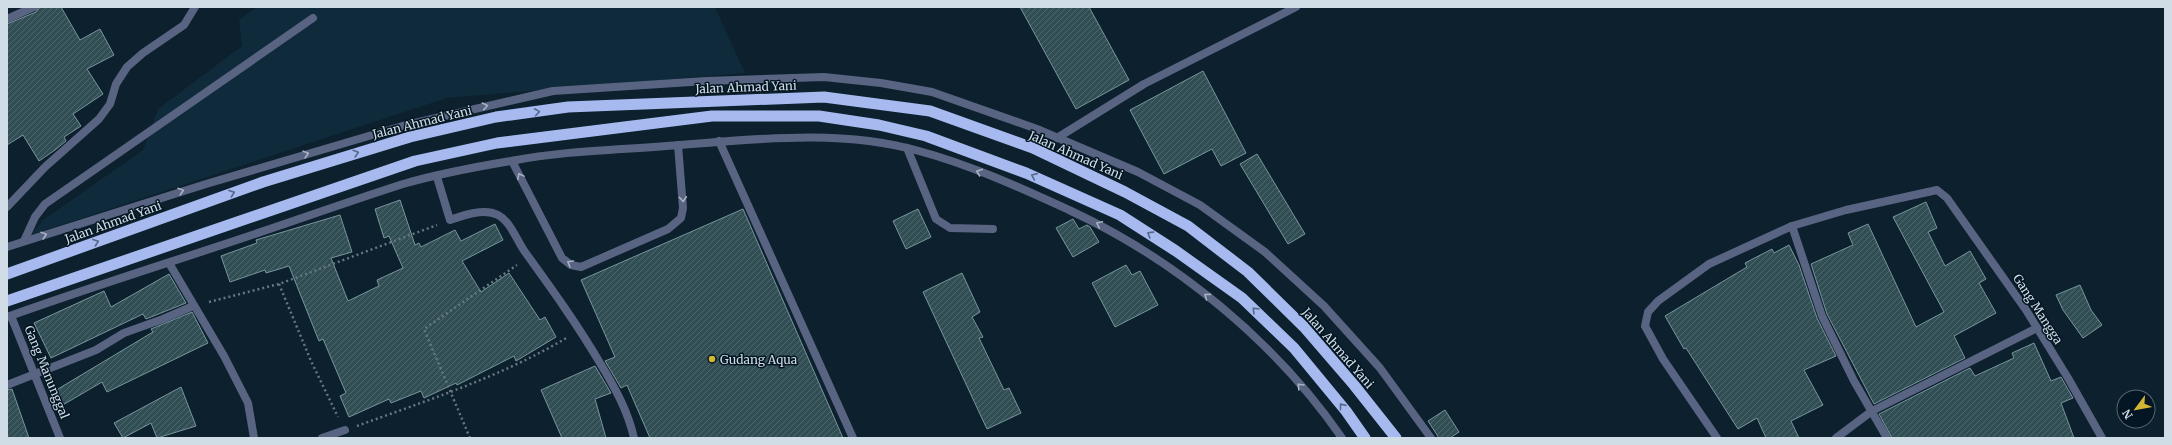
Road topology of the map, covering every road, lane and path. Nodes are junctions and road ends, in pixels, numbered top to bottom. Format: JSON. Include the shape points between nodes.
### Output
{"nodes":[{"id":1,"x":34,"y":7,"type":"edge"},
{"id":2,"x":195,"y":7,"type":"edge"},
{"id":3,"x":1296,"y":7,"type":"edge"},
{"id":4,"x":313,"y":18,"type":"dead end"},
{"id":5,"x":7,"y":19,"type":"edge"},
{"id":6,"x":1056,"y":138,"type":"junction"},
{"id":7,"x":719,"y":141,"type":"junction"},
{"id":8,"x":678,"y":145,"type":"junction"},
{"id":9,"x":908,"y":148,"type":"junction"},
{"id":10,"x":512,"y":161,"type":"junction"},
{"id":11,"x":437,"y":177,"type":"junction"},
{"id":12,"x":7,"y":207,"type":"edge"},
{"id":13,"x":450,"y":220,"type":"junction"},
{"id":14,"x":1792,"y":226,"type":"junction"},
{"id":15,"x":993,"y":229,"type":"dead end"},
{"id":16,"x":24,"y":241,"type":"junction"},
{"id":17,"x":7,"y":247,"type":"edge"},
{"id":18,"x":529,"y":257,"type":"junction"},
{"id":19,"x":169,"y":263,"type":"junction"},
{"id":20,"x":7,"y":274,"type":"edge"},
{"id":21,"x":279,"y":284,"type":"junction"},
{"id":22,"x":7,"y":301,"type":"edge"},
{"id":23,"x":193,"y":306,"type":"junction"},
{"id":24,"x":9,"y":316,"type":"edge"},
{"id":25,"x":2037,"y":328,"type":"junction"},
{"id":26,"x":580,"y":330,"type":"junction"},
{"id":27,"x":33,"y":374,"type":"junction"},
{"id":28,"x":7,"y":385,"type":"edge"},
{"id":29,"x":452,"y":391,"type":"junction"},
{"id":30,"x":1872,"y":411,"type":"junction"},
{"id":31,"x":345,"y":430,"type":"junction"},
{"id":32,"x":60,"y":438,"type":"edge"},
{"id":33,"x":254,"y":438,"type":"edge"},
{"id":34,"x":322,"y":438,"type":"edge"},
{"id":35,"x":470,"y":438,"type":"edge"},
{"id":36,"x":634,"y":438,"type":"edge"},
{"id":37,"x":853,"y":438,"type":"edge"},
{"id":38,"x":1342,"y":438,"type":"edge"},
{"id":39,"x":1365,"y":438,"type":"edge"},
{"id":40,"x":1396,"y":438,"type":"edge"},
{"id":41,"x":1431,"y":438,"type":"edge"},
{"id":42,"x":1717,"y":438,"type":"edge"},
{"id":43,"x":1836,"y":438,"type":"edge"},
{"id":44,"x":1887,"y":438,"type":"edge"},
{"id":45,"x":2102,"y":438,"type":"edge"}],
"edges":[{"from":1,"to":5,"type":"street"},
{"from":2,"to":12,"type":"street","via":[[184,25],[127,67],[116,84],[110,104],[99,119],[45,167]]},
{"from":3,"to":6,"type":"street","via":[[1144,84]]},
{"from":4,"to":16,"type":"street","via":[[45,204],[35,217]]},
{"from":16,"to":6,"type":"street","one_way":true,"via":[[406,125],[553,91],[706,81],[824,77],[932,92]]},
{"from":6,"to":41,"type":"street","via":[[1138,172],[1193,202],[1265,252],[1324,306],[1375,362]]},
{"from":7,"to":8,"type":"street"},
{"from":7,"to":9,"type":"street","via":[[820,137]]},
{"from":7,"to":37,"type":"street"},
{"from":8,"to":10,"type":"street","via":[[569,152]]},
{"from":8,"to":10,"type":"street","one_way":true,"via":[[683,208],[681,218],[668,229],[581,267],[571,265],[562,258]]},
{"from":9,"to":15,"type":"street","via":[[936,219],[950,228]]},
{"from":38,"to":9,"type":"street","one_way":true,"via":[[1321,408],[1270,353],[1219,304],[1161,262],[1109,228],[1016,186]]},
{"from":10,"to":11,"type":"street"},
{"from":11,"to":13,"type":"street"},
{"from":11,"to":19,"type":"street","via":[[407,183]]},
{"from":13,"to":18,"type":"street","via":[[466,214],[498,215],[510,227]]},
{"from":13,"to":21,"type":"path"},
{"from":14,"to":25,"type":"street","name":"Gang Mangga","via":[[1846,210],[1937,190],[1947,198]]},
{"from":14,"to":30,"type":"street","via":[[1822,316]]},
{"from":14,"to":42,"type":"street","via":[[1709,264],[1658,301],[1648,312],[1645,326]]},
{"from":16,"to":17,"type":"street"},
{"from":18,"to":26,"type":"street"},
{"from":18,"to":29,"type":"path","via":[[424,329]]},
{"from":19,"to":23,"type":"street"},
{"from":19,"to":24,"type":"street"},
{"from":20,"to":40,"type":"highway","name":"Jalan Ahmad Yani","one_way":true,"via":[[263,182],[410,137],[496,117],[568,107],[824,97],[937,114],[1033,148],[1125,192],[1188,226],[1248,272],[1304,327]]},
{"from":21,"to":23,"type":"path"},
{"from":21,"to":31,"type":"path","via":[[311,361]]},
{"from":39,"to":22,"type":"highway","one_way":true,"via":[[1346,410],[1294,348],[1242,298],[1120,215],[1026,173],[926,136],[820,116],[712,116],[497,143],[415,161]]},
{"from":23,"to":27,"type":"street","via":[[163,320],[124,333],[96,350]]},
{"from":23,"to":33,"type":"street","via":[[224,356],[248,403]]},
{"from":24,"to":27,"type":"street","name":"Gang Manunggal"},
{"from":25,"to":30,"type":"street"},
{"from":25,"to":45,"type":"street","name":"Gang Mangga"},
{"from":26,"to":29,"type":"path","via":[[546,350]]},
{"from":26,"to":36,"type":"street","via":[[618,394]]},
{"from":27,"to":28,"type":"street"},
{"from":27,"to":32,"type":"street","name":"Gang Manunggal"},
{"from":29,"to":31,"type":"path"},
{"from":29,"to":35,"type":"path"},
{"from":30,"to":43,"type":"street"},
{"from":30,"to":44,"type":"street"},
{"from":31,"to":34,"type":"street"}]}
